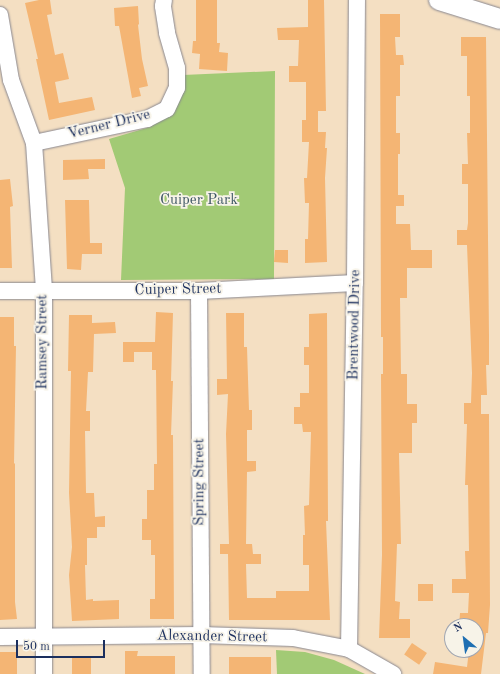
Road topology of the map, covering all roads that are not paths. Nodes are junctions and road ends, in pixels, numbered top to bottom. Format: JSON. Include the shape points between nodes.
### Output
{"nodes":[{"id":1,"x":164,"y":0,"type":"edge"},
{"id":2,"x":356,"y":0,"type":"edge"},
{"id":3,"x":439,"y":0,"type":"edge"},
{"id":4,"x":460,"y":3,"type":"edge"},
{"id":5,"x":0,"y":15,"type":"edge"},
{"id":6,"x":500,"y":19,"type":"edge"},
{"id":7,"x":34,"y":143,"type":"junction"},
{"id":8,"x":355,"y":283,"type":"junction"},
{"id":9,"x":0,"y":291,"type":"edge"},
{"id":10,"x":44,"y":291,"type":"junction"},
{"id":11,"x":199,"y":291,"type":"junction"},
{"id":12,"x":202,"y":635,"type":"junction"},
{"id":13,"x":44,"y":637,"type":"junction"},
{"id":14,"x":0,"y":638,"type":"edge"},
{"id":15,"x":349,"y":649,"type":"junction"},
{"id":16,"x":44,"y":674,"type":"edge"},
{"id":17,"x":202,"y":674,"type":"edge"},
{"id":18,"x":393,"y":674,"type":"edge"}],
"edges":[{"from":1,"to":7,"type":"street","name":"Verner Drive","via":[[167,32],[177,74],[177,88],[167,109],[147,119]]},
{"from":2,"to":8,"type":"street","name":"Brentwood Drive"},
{"from":3,"to":4,"type":"main road"},
{"from":4,"to":6,"type":"main road"},
{"from":5,"to":7,"type":"street","name":"Ramsey Street","via":[[11,80]]},
{"from":7,"to":10,"type":"street","name":"Ramsey Street"},
{"from":8,"to":11,"type":"street","name":"Cuiper Street"},
{"from":8,"to":15,"type":"street","name":"Brentwood Drive"},
{"from":9,"to":10,"type":"street","name":"Cuiper Street"},
{"from":10,"to":11,"type":"street","name":"Cuiper Street"},
{"from":10,"to":13,"type":"street","name":"Ramsey Street"},
{"from":11,"to":12,"type":"street","name":"Spring Street"},
{"from":12,"to":13,"type":"street","name":"Alexander Street"},
{"from":12,"to":15,"type":"street","name":"Alexander Street","via":[[293,638]]},
{"from":12,"to":17,"type":"street","name":"Spring Street"},
{"from":13,"to":14,"type":"street","name":"Alexander Street"},
{"from":13,"to":16,"type":"street","name":"Ramsey Street"},
{"from":15,"to":18,"type":"street","name":"Alexander Street"}]}
